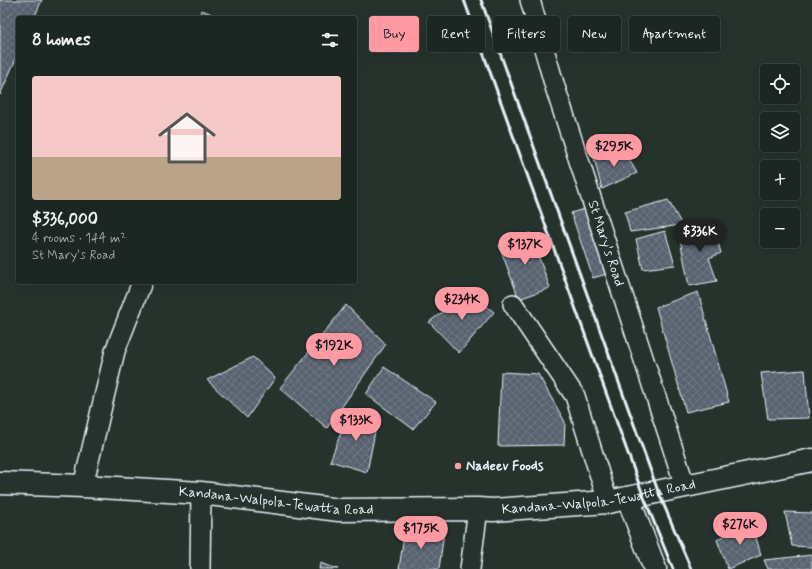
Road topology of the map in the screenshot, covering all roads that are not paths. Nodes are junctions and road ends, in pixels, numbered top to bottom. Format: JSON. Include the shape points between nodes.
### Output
{"nodes":[{"id":1,"x":530,"y":0,"type":"edge"},
{"id":2,"x":141,"y":284,"type":"edge"},
{"id":3,"x":513,"y":304,"type":"dead end"},
{"id":4,"x":812,"y":460,"type":"edge"},
{"id":5,"x":0,"y":483,"type":"edge"},
{"id":6,"x":83,"y":486,"type":"junction"},
{"id":7,"x":685,"y":486,"type":"junction"},
{"id":8,"x":201,"y":493,"type":"junction"},
{"id":9,"x":618,"y":500,"type":"junction"},
{"id":10,"x":478,"y":509,"type":"junction"},
{"id":11,"x":200,"y":569,"type":"edge"},
{"id":12,"x":470,"y":569,"type":"edge"},
{"id":13,"x":655,"y":569,"type":"edge"}],
"edges":[{"from":1,"to":7,"type":"street","name":"St Mary's Road","via":[[554,87]]},
{"from":2,"to":6,"type":"street","via":[[115,351]]},
{"from":3,"to":9,"type":"street","via":[[575,396]]},
{"from":4,"to":7,"type":"main road","name":"Kandana-Walpola-Tewatta Road"},
{"from":5,"to":6,"type":"main road","name":"Kandana-Walpola-Tewatta Road"},
{"from":6,"to":8,"type":"main road","name":"Kandana-Walpola-Tewatta Road"},
{"from":7,"to":9,"type":"main road","name":"Kandana-Walpola-Tewatta Road"},
{"from":8,"to":10,"type":"main road","name":"Kandana-Walpola-Tewatta Road","via":[[339,510]]},
{"from":8,"to":11,"type":"street"},
{"from":9,"to":10,"type":"main road","name":"Kandana-Walpola-Tewatta Road"},
{"from":9,"to":13,"type":"main road"},
{"from":10,"to":12,"type":"street"}]}
